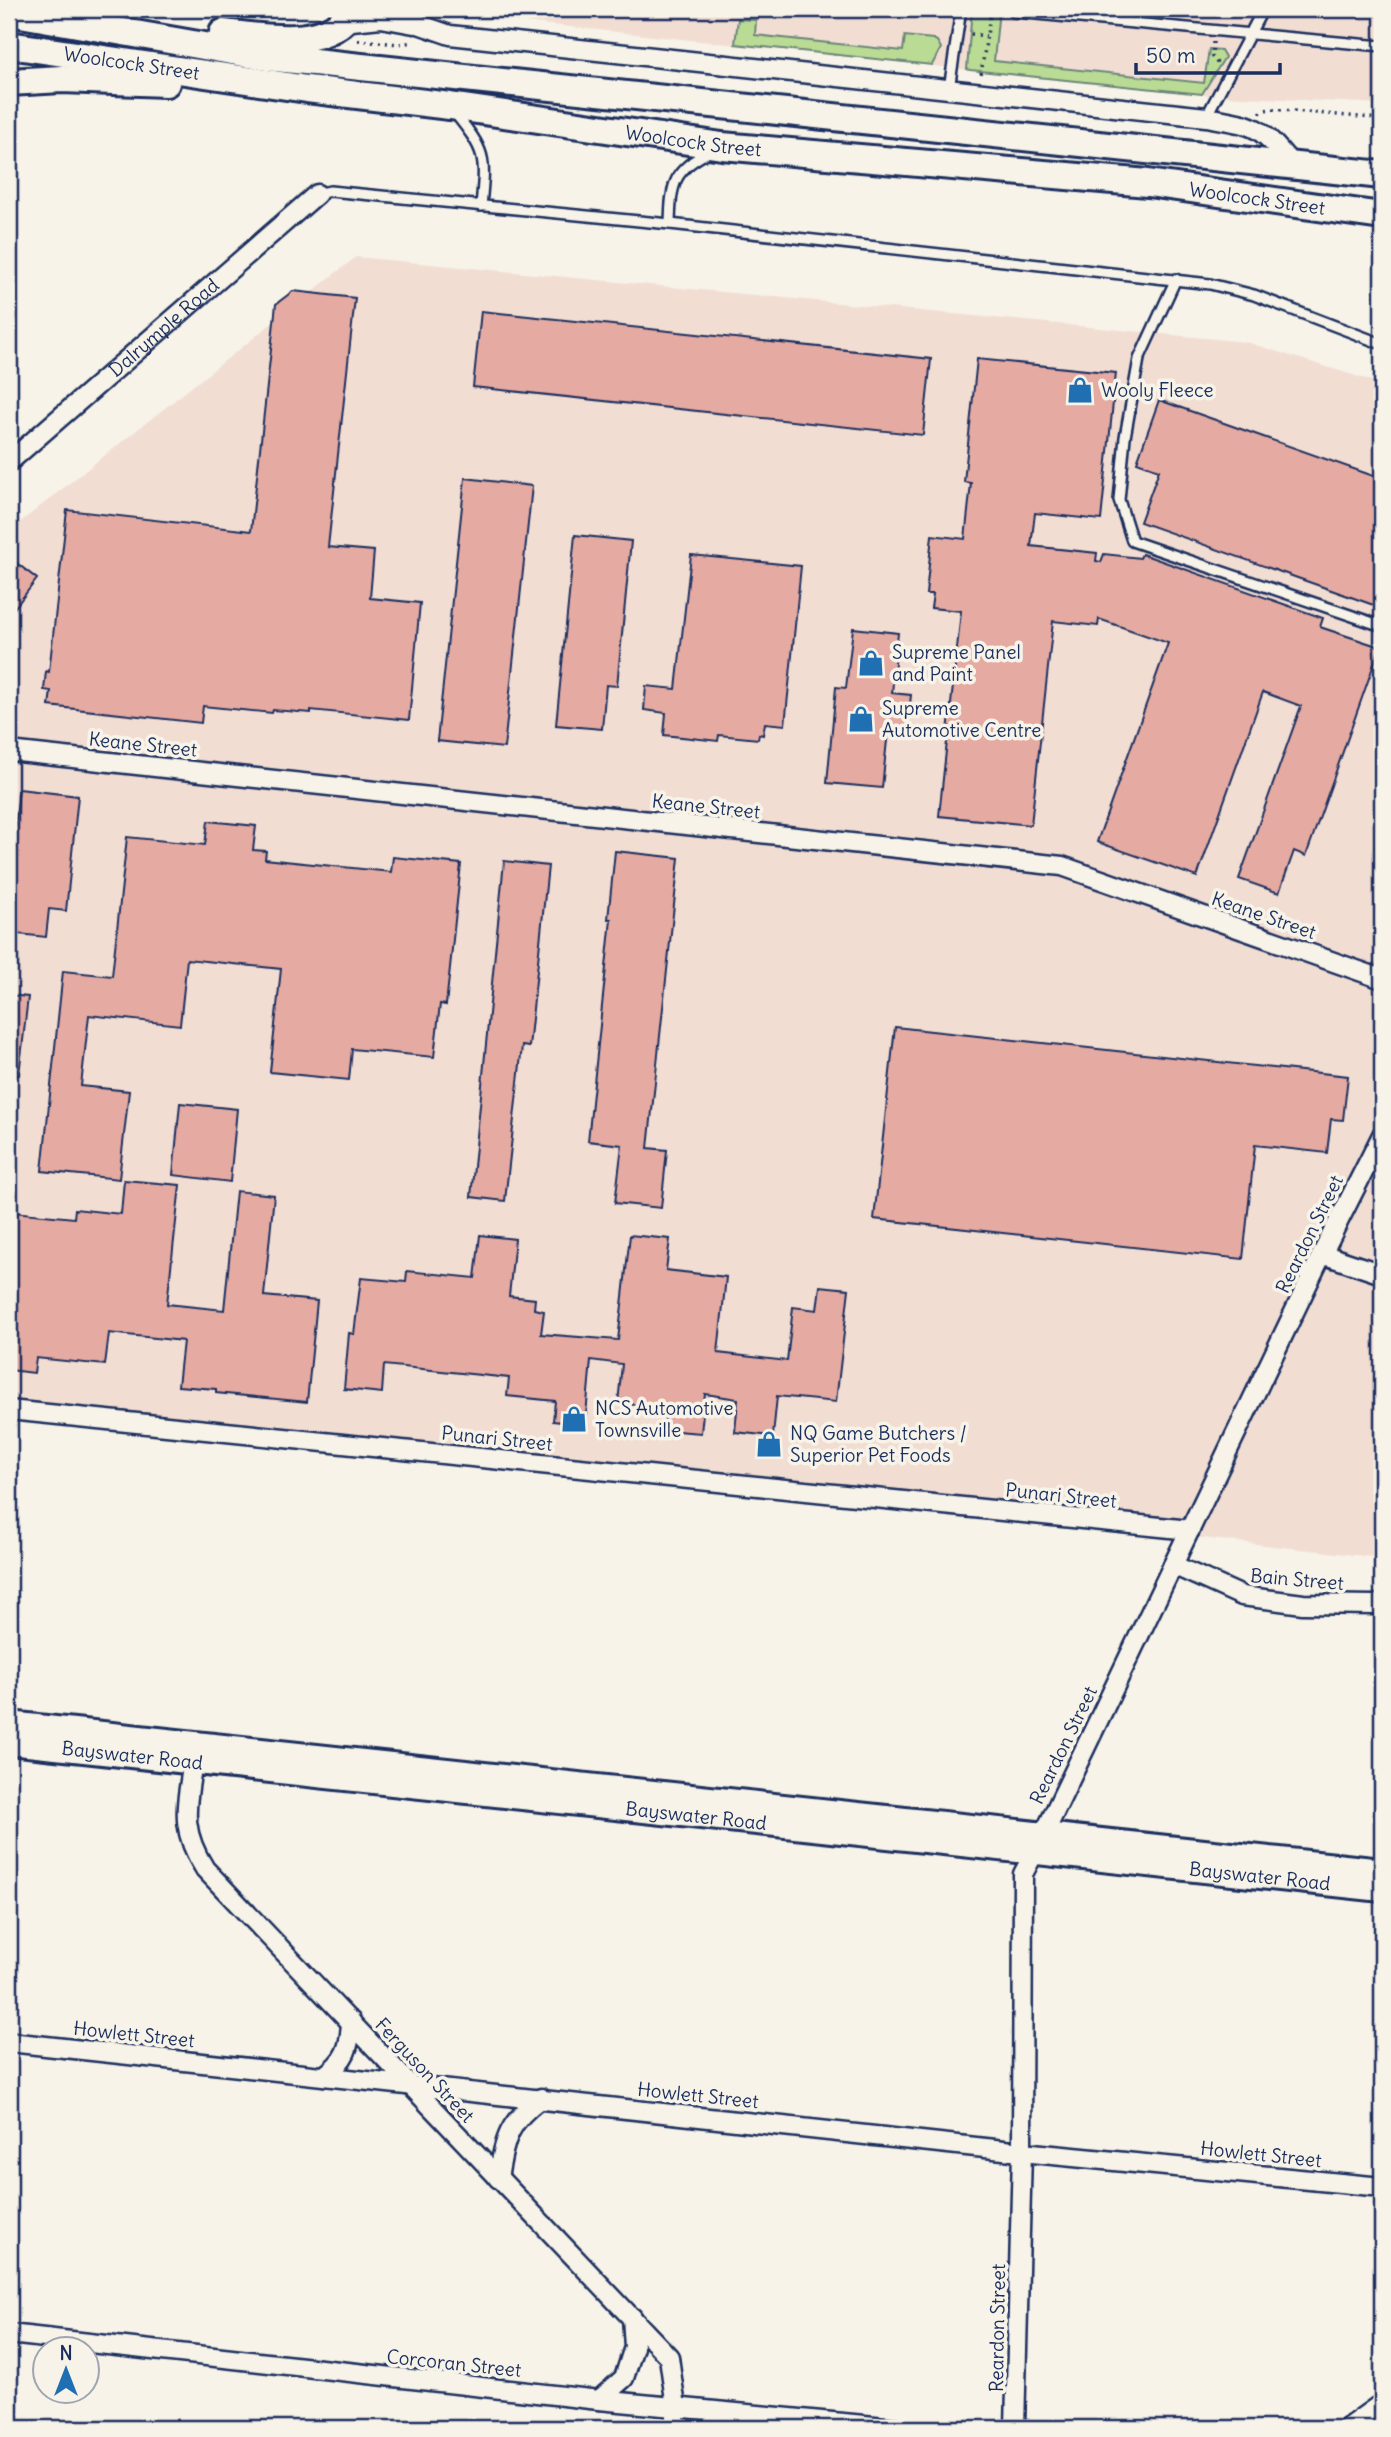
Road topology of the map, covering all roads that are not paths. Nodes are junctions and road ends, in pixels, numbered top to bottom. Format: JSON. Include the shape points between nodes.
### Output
{"nodes":[{"id":1,"x":397,"y":9,"type":"edge"},
{"id":2,"x":961,"y":9,"type":"edge"},
{"id":3,"x":1014,"y":9,"type":"edge"},
{"id":4,"x":1263,"y":9,"type":"edge"},
{"id":5,"x":9,"y":12,"type":"edge"},
{"id":6,"x":347,"y":16,"type":"edge"},
{"id":7,"x":421,"y":25,"type":"junction"},
{"id":8,"x":95,"y":27,"type":"junction"},
{"id":9,"x":1250,"y":33,"type":"junction"},
{"id":10,"x":9,"y":46,"type":"edge"},
{"id":11,"x":1382,"y":47,"type":"edge"},
{"id":12,"x":950,"y":80,"type":"junction"},
{"id":13,"x":9,"y":82,"type":"edge"},
{"id":14,"x":307,"y":89,"type":"junction"},
{"id":15,"x":450,"y":106,"type":"junction"},
{"id":16,"x":1206,"y":117,"type":"junction"},
{"id":17,"x":722,"y":146,"type":"junction"},
{"id":18,"x":1293,"y":166,"type":"junction"},
{"id":19,"x":1382,"y":174,"type":"edge"},
{"id":20,"x":317,"y":194,"type":"joint"},
{"id":21,"x":481,"y":206,"type":"junction"},
{"id":22,"x":1382,"y":216,"type":"edge"},
{"id":23,"x":670,"y":223,"type":"junction"},
{"id":24,"x":1176,"y":279,"type":"junction"},
{"id":25,"x":1382,"y":344,"type":"edge"},
{"id":26,"x":9,"y":462,"type":"edge"},
{"id":27,"x":1382,"y":626,"type":"edge"},
{"id":28,"x":9,"y":751,"type":"edge"},
{"id":29,"x":1382,"y":979,"type":"edge"},
{"id":30,"x":1382,"y":1135,"type":"edge"},
{"id":31,"x":1322,"y":1254,"type":"junction"},
{"id":32,"x":1382,"y":1274,"type":"edge"},
{"id":33,"x":9,"y":1410,"type":"edge"},
{"id":34,"x":1189,"y":1530,"type":"junction"},
{"id":35,"x":1173,"y":1565,"type":"junction"},
{"id":36,"x":1382,"y":1603,"type":"edge"},
{"id":37,"x":9,"y":1724,"type":"edge"},
{"id":38,"x":9,"y":1742,"type":"edge"},
{"id":39,"x":194,"y":1753,"type":"junction"},
{"id":40,"x":1039,"y":1843,"type":"junction"},
{"id":41,"x":1382,"y":1871,"type":"edge"},
{"id":42,"x":1382,"y":1889,"type":"edge"},
{"id":43,"x":351,"y":2021,"type":"junction"},
{"id":44,"x":9,"y":2042,"type":"edge"},
{"id":45,"x":324,"y":2076,"type":"junction"},
{"id":46,"x":407,"y":2083,"type":"junction"},
{"id":47,"x":541,"y":2098,"type":"junction"},
{"id":48,"x":1022,"y":2152,"type":"junction"},
{"id":49,"x":498,"y":2178,"type":"junction"},
{"id":50,"x":1382,"y":2187,"type":"edge"},
{"id":51,"x":632,"y":2317,"type":"junction"},
{"id":52,"x":9,"y":2334,"type":"edge"},
{"id":53,"x":599,"y":2400,"type":"junction"},
{"id":54,"x":1382,"y":2403,"type":"edge"},
{"id":55,"x":676,"y":2407,"type":"junction"},
{"id":56,"x":674,"y":2428,"type":"edge"},
{"id":57,"x":896,"y":2428,"type":"edge"},
{"id":58,"x":1015,"y":2428,"type":"edge"},
{"id":59,"x":1348,"y":2428,"type":"edge"}],
"edges":[{"from":1,"to":7,"type":"street"},
{"from":2,"to":12,"type":"lane"},
{"from":3,"to":9,"type":"lane"},
{"from":4,"to":9,"type":"lane"},
{"from":5,"to":8,"type":"main road","name":"Woolcock Street"},
{"from":6,"to":7,"type":"street"},
{"from":6,"to":8,"type":"main road","via":[[311,36],[292,38]]},
{"from":7,"to":12,"type":"street","via":[[450,35]]},
{"from":8,"to":18,"type":"main road","name":"Woolcock Street","via":[[280,58]]},
{"from":9,"to":11,"type":"lane"},
{"from":9,"to":16,"type":"lane"},
{"from":10,"to":14,"type":"main road","name":"Woolcock Street"},
{"from":12,"to":16,"type":"street"},
{"from":13,"to":14,"type":"main road","via":[[62,79]]},
{"from":14,"to":15,"type":"main road","name":"Woolcock Street"},
{"from":15,"to":17,"type":"main road","name":"Woolcock Street"},
{"from":15,"to":21,"type":"lane","via":[[482,152]]},
{"from":16,"to":18,"type":"street","via":[[1248,124],[1269,137]]},
{"from":17,"to":22,"type":"main road","name":"Woolcock Street","via":[[1148,183]]},
{"from":17,"to":23,"type":"lane","via":[[691,160],[679,172],[673,184]]},
{"from":18,"to":19,"type":"main road","name":"Woolcock Street"},
{"from":20,"to":21,"type":"lane","via":[[330,191]]},
{"from":20,"to":26,"type":"street","name":"Dalrymple Road"},
{"from":21,"to":23,"type":"lane"},
{"from":23,"to":24,"type":"lane"},
{"from":24,"to":25,"type":"lane","via":[[1254,295]]},
{"from":24,"to":27,"type":"lane","via":[[1139,359],[1125,437],[1119,500],[1132,541]]},
{"from":28,"to":29,"type":"street","name":"Keane Street","via":[[1062,866]]},
{"from":30,"to":31,"type":"street","name":"Reardon Street"},
{"from":31,"to":32,"type":"street"},
{"from":31,"to":34,"type":"street","name":"Reardon Street"},
{"from":33,"to":34,"type":"street","name":"Punari Street"},
{"from":34,"to":35,"type":"street","name":"Reardon Street"},
{"from":35,"to":36,"type":"street","name":"Bain Street","via":[[1242,1596],[1303,1604]]},
{"from":35,"to":40,"type":"street","name":"Reardon Street"},
{"from":37,"to":39,"type":"main road","name":"Bayswater Road"},
{"from":38,"to":39,"type":"main road","name":"Bayswater Road"},
{"from":39,"to":40,"type":"main road","name":"Bayswater Road"},
{"from":39,"to":43,"type":"street","name":"Ferguson Street","via":[[186,1817],[196,1855]]},
{"from":40,"to":41,"type":"main road","name":"Bayswater Road"},
{"from":40,"to":42,"type":"main road","name":"Bayswater Road"},
{"from":40,"to":48,"type":"street","name":"Reardon Street","via":[[1023,1874]]},
{"from":43,"to":45,"type":"street","via":[[345,2054]]},
{"from":43,"to":46,"type":"street","name":"Ferguson Street"},
{"from":44,"to":45,"type":"street","name":"Howlett Street"},
{"from":45,"to":46,"type":"street","name":"Howlett Street"},
{"from":46,"to":47,"type":"street","name":"Howlett Street"},
{"from":46,"to":49,"type":"street","name":"Ferguson Street"},
{"from":47,"to":48,"type":"street","name":"Howlett Street"},
{"from":47,"to":49,"type":"street","via":[[523,2112],[506,2138]]},
{"from":48,"to":50,"type":"street","name":"Howlett Street"},
{"from":48,"to":58,"type":"street","name":"Reardon Street"},
{"from":49,"to":51,"type":"street","name":"Ferguson Street"},
{"from":51,"to":53,"type":"street","via":[[634,2347],[624,2378]]},
{"from":51,"to":55,"type":"street","name":"Ferguson Street","via":[[670,2357]]},
{"from":52,"to":53,"type":"street","name":"Corcoran Street"},
{"from":53,"to":55,"type":"street","name":"Corcoran Street"},
{"from":54,"to":59,"type":"street"},
{"from":55,"to":56,"type":"street","name":"Ferguson Street"},
{"from":55,"to":57,"type":"street","name":"Corcoran Street"}]}
